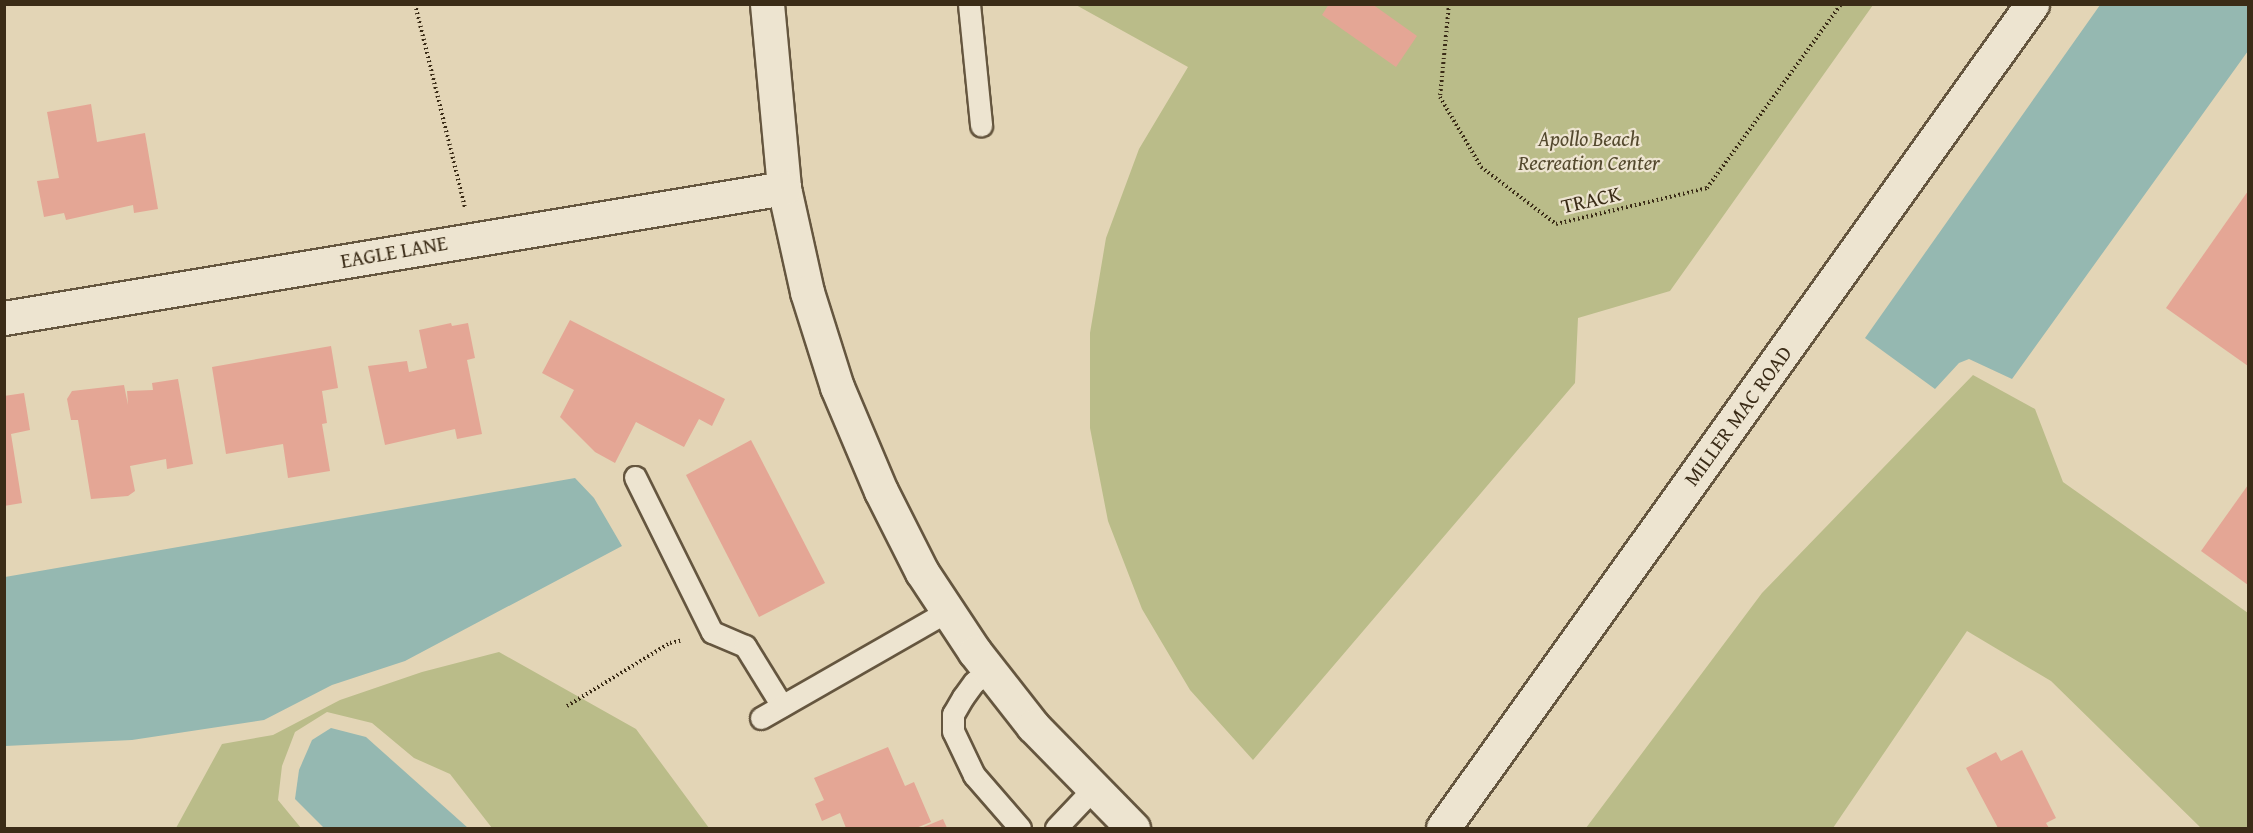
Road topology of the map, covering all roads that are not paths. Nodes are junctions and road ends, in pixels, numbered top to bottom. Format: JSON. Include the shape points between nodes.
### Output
{"nodes":[{"id":1,"x":767,"y":4,"type":"edge"},
{"id":2,"x":969,"y":4,"type":"edge"},
{"id":3,"x":2032,"y":4,"type":"edge"},
{"id":4,"x":981,"y":124,"type":"dead end"},
{"id":5,"x":784,"y":188,"type":"junction"},
{"id":6,"x":4,"y":318,"type":"edge"},
{"id":7,"x":635,"y":477,"type":"dead end"},
{"id":8,"x":948,"y":611,"type":"junction"},
{"id":9,"x":991,"y":671,"type":"junction"},
{"id":10,"x":782,"y":706,"type":"junction"},
{"id":11,"x":761,"y":718,"type":"dead end"},
{"id":12,"x":1092,"y":790,"type":"junction"},
{"id":13,"x":1020,"y":828,"type":"edge"},
{"id":14,"x":1056,"y":828,"type":"edge"},
{"id":15,"x":1133,"y":828,"type":"edge"},
{"id":16,"x":1443,"y":828,"type":"edge"}],
"edges":[{"from":1,"to":5,"type":"street"},
{"from":2,"to":4,"type":"lane"},
{"from":3,"to":16,"type":"street","name":"MILLER MAC ROAD"},
{"from":5,"to":6,"type":"street","name":"EAGLE LANE"},
{"from":5,"to":8,"type":"street","via":[[807,292],[837,387],[881,491],[922,572]]},
{"from":7,"to":10,"type":"lane","via":[[712,632],[745,646]]},
{"from":8,"to":9,"type":"street"},
{"from":8,"to":10,"type":"lane"},
{"from":9,"to":12,"type":"street","via":[[1033,726]]},
{"from":9,"to":13,"type":"lane","via":[[974,682],[963,697],[953,714],[953,731],[974,775]]},
{"from":10,"to":11,"type":"lane"},
{"from":12,"to":14,"type":"lane"},
{"from":12,"to":15,"type":"street"}]}
